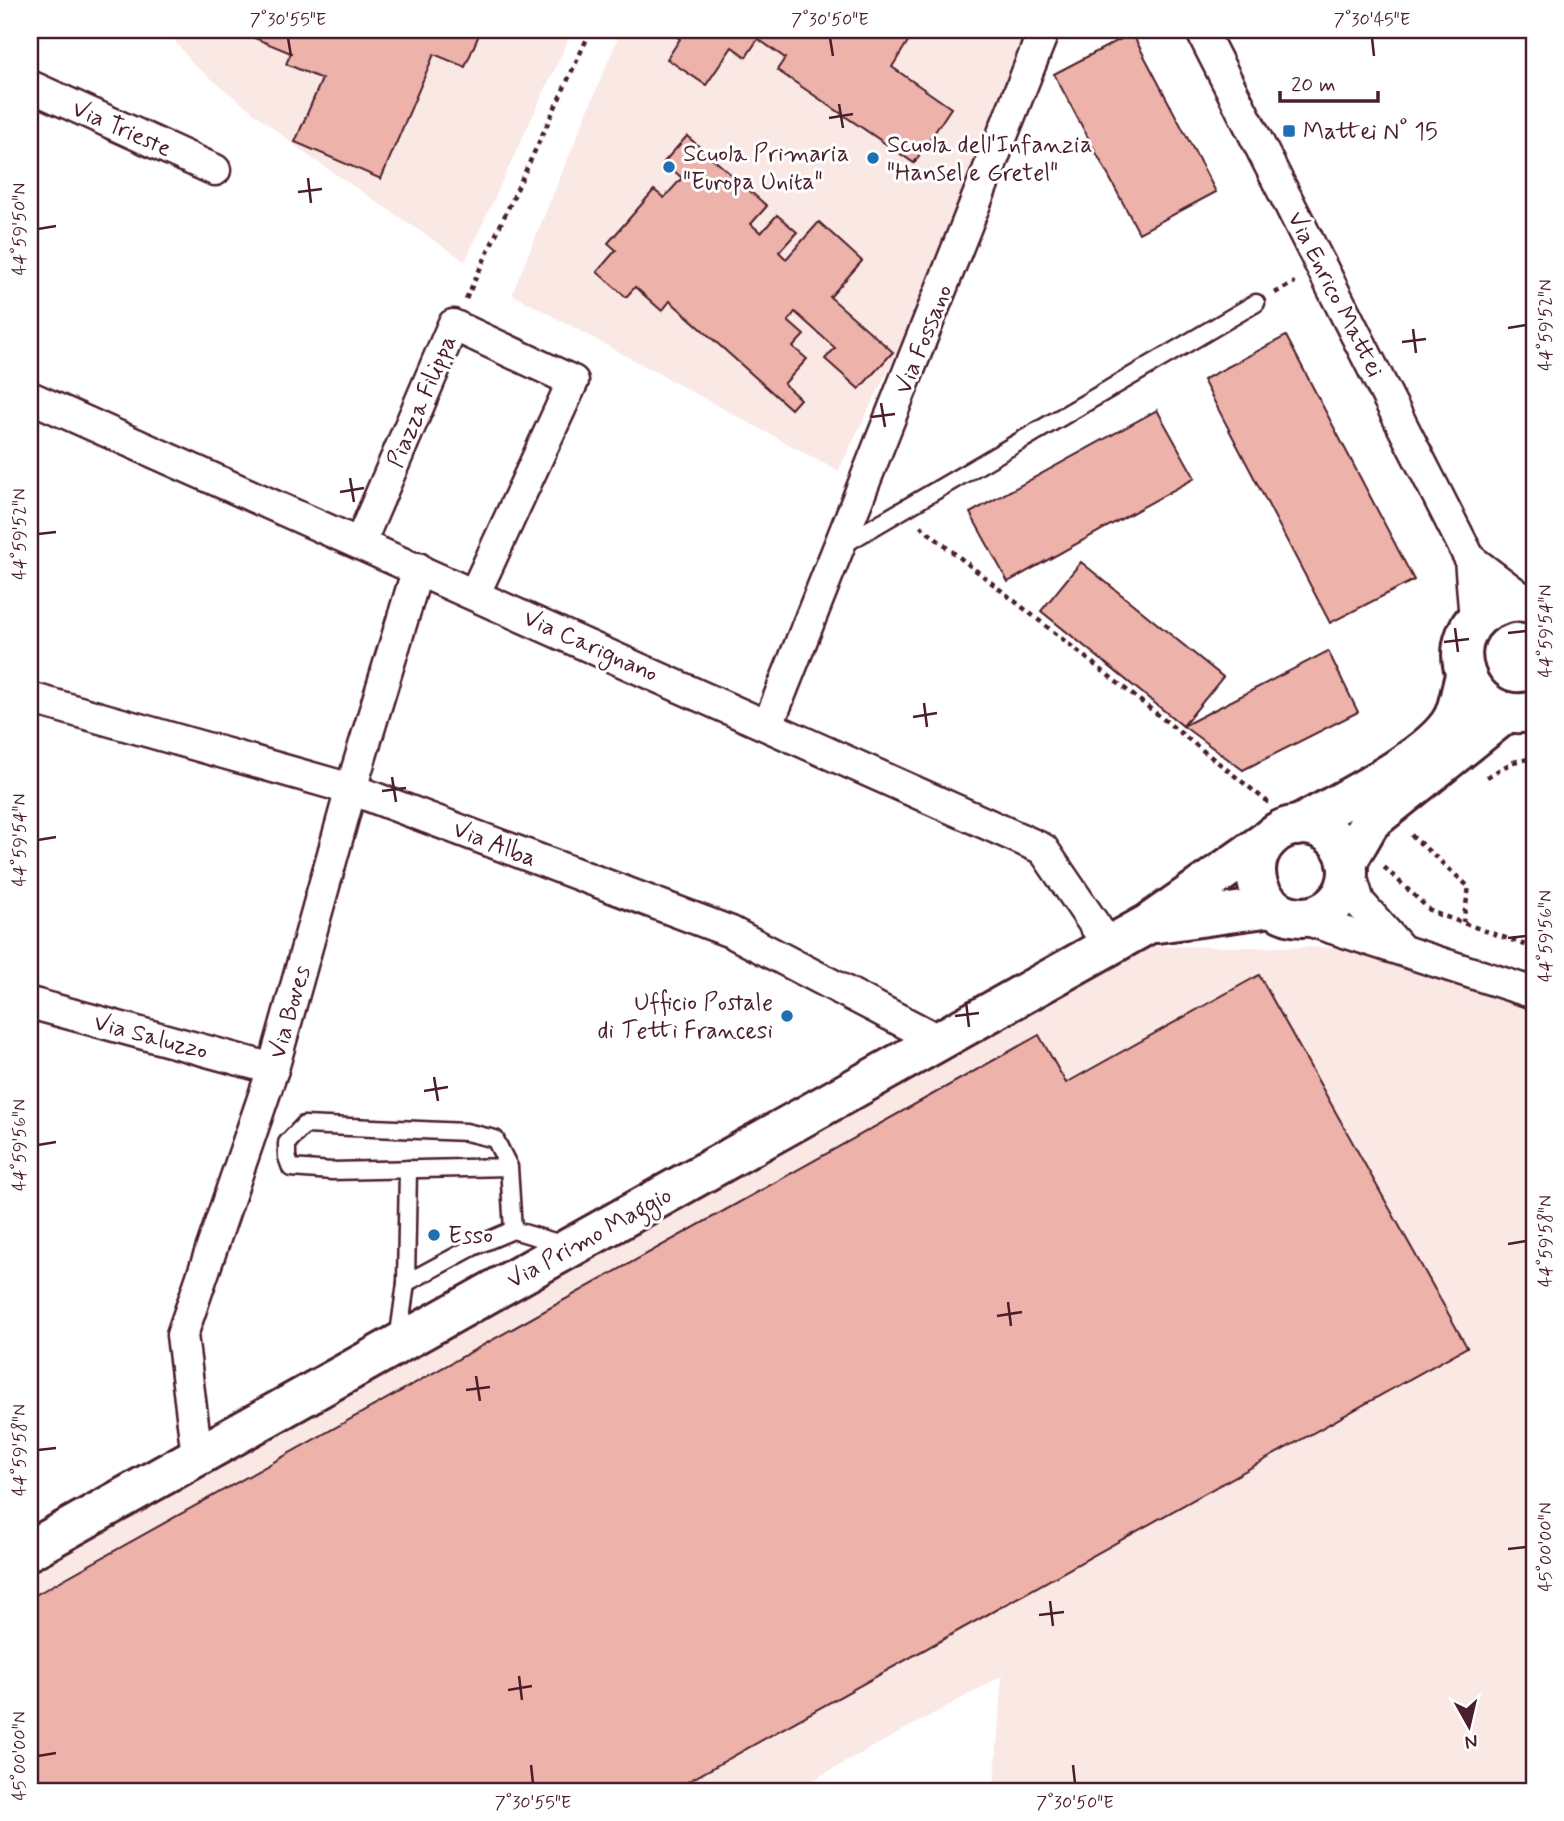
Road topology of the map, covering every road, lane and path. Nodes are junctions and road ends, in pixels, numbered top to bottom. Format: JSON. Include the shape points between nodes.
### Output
{"nodes":[{"id":1,"x":591,"y":30,"type":"edge"},
{"id":2,"x":1044,"y":30,"type":"edge"},
{"id":3,"x":1201,"y":30,"type":"edge"},
{"id":4,"x":30,"y":86,"type":"edge"},
{"id":5,"x":215,"y":170,"type":"dead end"},
{"id":6,"x":1322,"y":267,"type":"junction"},
{"id":7,"x":1256,"y":303,"type":"joint"},
{"id":8,"x":453,"y":325,"type":"junction"},
{"id":9,"x":30,"y":397,"type":"edge"},
{"id":10,"x":901,"y":511,"type":"junction"},
{"id":11,"x":360,"y":543,"type":"junction"},
{"id":12,"x":839,"y":547,"type":"junction"},
{"id":13,"x":1470,"y":559,"type":"junction"},
{"id":14,"x":418,"y":568,"type":"junction"},
{"id":15,"x":475,"y":593,"type":"junction"},
{"id":16,"x":1531,"y":603,"type":"edge"},
{"id":17,"x":1475,"y":620,"type":"junction"},
{"id":18,"x":1465,"y":676,"type":"junction"},
{"id":19,"x":30,"y":698,"type":"edge"},
{"id":20,"x":1520,"y":711,"type":"edge"},
{"id":21,"x":768,"y":725,"type":"junction"},
{"id":22,"x":351,"y":789,"type":"junction"},
{"id":23,"x":1402,"y":828,"type":"dead end"},
{"id":24,"x":1283,"y":832,"type":"junction"},
{"id":25,"x":1361,"y":860,"type":"junction"},
{"id":26,"x":1285,"y":912,"type":"junction"},
{"id":27,"x":1463,"y":922,"type":"junction"},
{"id":28,"x":1148,"y":924,"type":"junction"},
{"id":29,"x":1109,"y":946,"type":"junction"},
{"id":30,"x":1399,"y":948,"type":"junction"},
{"id":31,"x":1534,"y":948,"type":"edge"},
{"id":32,"x":1534,"y":993,"type":"edge"},
{"id":33,"x":30,"y":1003,"type":"edge"},
{"id":34,"x":940,"y":1041,"type":"junction"},
{"id":35,"x":273,"y":1069,"type":"junction"},
{"id":36,"x":509,"y":1167,"type":"junction"},
{"id":37,"x":408,"y":1170,"type":"junction"},
{"id":38,"x":513,"y":1230,"type":"junction"},
{"id":39,"x":571,"y":1247,"type":"junction"},
{"id":40,"x":406,"y":1283,"type":"junction"},
{"id":41,"x":397,"y":1345,"type":"junction"},
{"id":42,"x":197,"y":1456,"type":"junction"},
{"id":43,"x":30,"y":1550,"type":"edge"}],
"edges":[{"from":1,"to":8,"type":"path"},
{"from":2,"to":12,"type":"street","name":"Via Fossano"},
{"from":3,"to":6,"type":"street","name":"Via Enrico Mattei"},
{"from":4,"to":5,"type":"street","name":"Via Trieste"},
{"from":6,"to":7,"type":"path"},
{"from":6,"to":13,"type":"street","name":"Via Enrico Mattei"},
{"from":7,"to":10,"type":"lane"},
{"from":8,"to":11,"type":"street","name":"Piazza Filippa"},
{"from":8,"to":15,"type":"street","name":"Piazza Filippa","via":[[573,381]]},
{"from":9,"to":11,"type":"street","name":"Via Carignano"},
{"from":10,"to":12,"type":"lane"},
{"from":10,"to":24,"type":"path"},
{"from":11,"to":14,"type":"street","name":"Via Carignano"},
{"from":12,"to":21,"type":"street","name":"Via Fossano"},
{"from":13,"to":16,"type":"street","name":"Via Enrico Mattei"},
{"from":13,"to":17,"type":"street","name":"Via Enrico Mattei"},
{"from":14,"to":15,"type":"street","name":"Via Carignano"},
{"from":14,"to":22,"type":"street","name":"Via Boves"},
{"from":15,"to":21,"type":"street","name":"Via Carignano"},
{"from":16,"to":17,"type":"main road","via":[[1508,601]]},
{"from":17,"to":18,"type":"main road","name":"Via Primo Maggio","via":[[1465,638]]},
{"from":18,"to":20,"type":"main road","via":[[1481,698]]},
{"from":18,"to":24,"type":"main road","name":"Via Primo Maggio","via":[[1453,718],[1440,735],[1382,779]]},
{"from":19,"to":22,"type":"street","name":"Via Alba"},
{"from":20,"to":25,"type":"main road","via":[[1370,822]]},
{"from":21,"to":29,"type":"street","name":"Via Carignano","via":[[1044,849]]},
{"from":22,"to":34,"type":"street","name":"Via Alba","via":[[731,932]]},
{"from":22,"to":35,"type":"street","name":"Via Boves"},
{"from":23,"to":27,"type":"path","via":[[1469,887]]},
{"from":24,"to":25,"type":"main road","via":[[1309,826],[1331,836]]},
{"from":24,"to":26,"type":"main road","via":[[1257,858],[1255,871],[1257,884]]},
{"from":24,"to":28,"type":"main road","name":"Via Primo Maggio"},
{"from":25,"to":26,"type":"main road","via":[[1332,905],[1322,912]]},
{"from":25,"to":27,"type":"path","via":[[1432,912]]},
{"from":25,"to":30,"type":"street","via":[[1359,902]]},
{"from":26,"to":28,"type":"main road","name":"Via Primo Maggio"},
{"from":26,"to":30,"type":"street"},
{"from":27,"to":31,"type":"path"},
{"from":28,"to":29,"type":"main road","name":"Via Primo Maggio"},
{"from":29,"to":34,"type":"main road","name":"Via Primo Maggio"},
{"from":30,"to":32,"type":"street"},
{"from":33,"to":35,"type":"street","name":"Via Saluzzo"},
{"from":34,"to":39,"type":"main road","name":"Via Primo Maggio"},
{"from":35,"to":42,"type":"street","name":"Via Boves","via":[[182,1335]]},
{"from":36,"to":37,"type":"lane"},
{"from":36,"to":37,"type":"lane","via":[[495,1139],[466,1132],[304,1125],[287,1143],[291,1168]]},
{"from":36,"to":38,"type":"lane"},
{"from":37,"to":40,"type":"lane"},
{"from":38,"to":39,"type":"lane"},
{"from":38,"to":40,"type":"lane"},
{"from":39,"to":41,"type":"main road","name":"Via Primo Maggio"},
{"from":40,"to":41,"type":"lane"},
{"from":41,"to":42,"type":"main road","name":"Via Primo Maggio"},
{"from":42,"to":43,"type":"main road","name":"Via Primo Maggio"}]}
